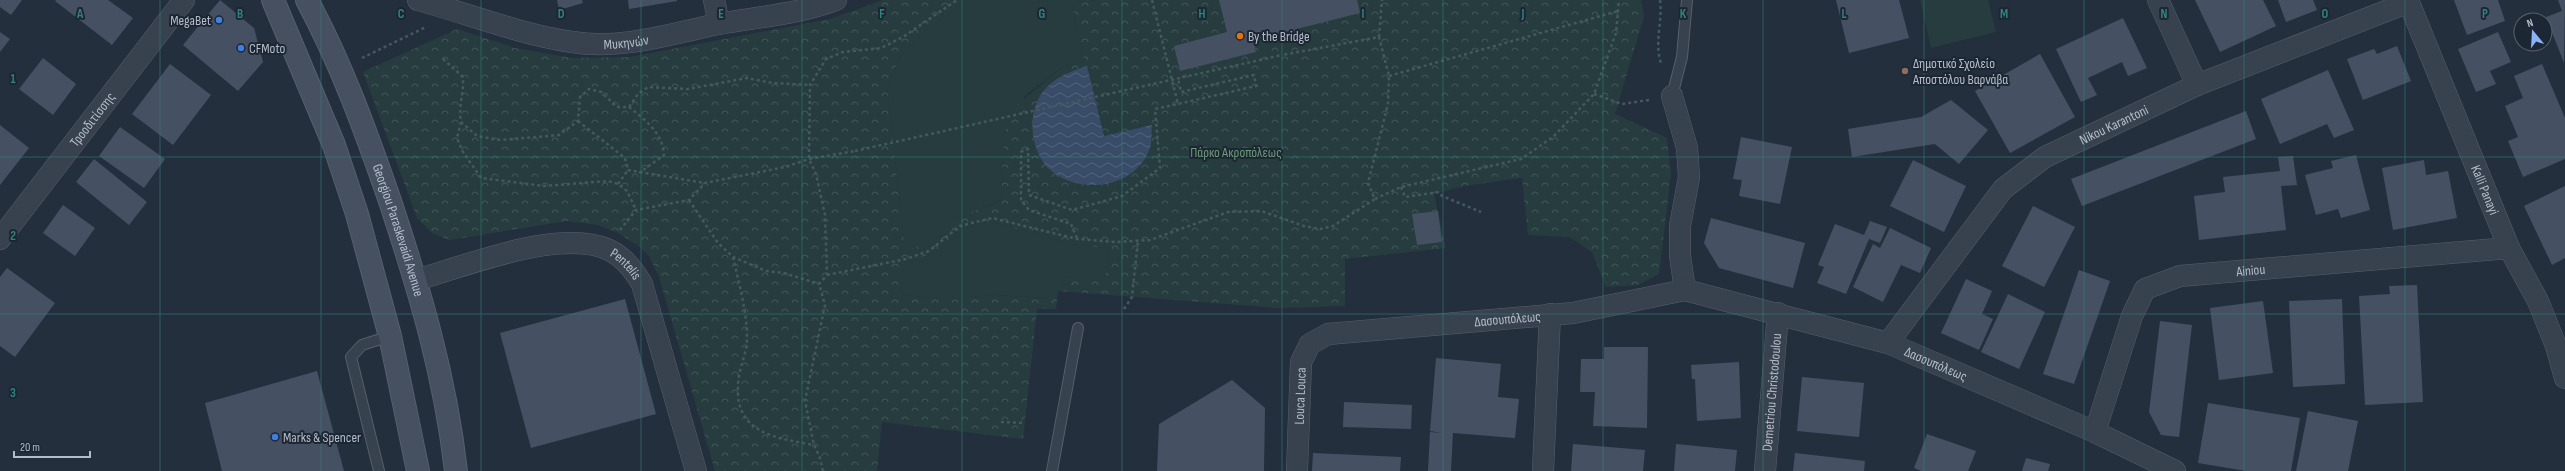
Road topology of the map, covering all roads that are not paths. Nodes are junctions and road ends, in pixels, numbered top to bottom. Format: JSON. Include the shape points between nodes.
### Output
{"nodes":[{"id":1,"x":184,"y":0,"type":"edge"},
{"id":2,"x":273,"y":0,"type":"edge"},
{"id":3,"x":308,"y":0,"type":"edge"},
{"id":4,"x":418,"y":0,"type":"edge"},
{"id":5,"x":714,"y":0,"type":"edge"},
{"id":6,"x":836,"y":0,"type":"edge"},
{"id":7,"x":1687,"y":0,"type":"edge"},
{"id":8,"x":2158,"y":0,"type":"edge"},
{"id":9,"x":2408,"y":1,"type":"edge"},
{"id":10,"x":719,"y":24,"type":"junction"},
{"id":11,"x":2197,"y":85,"type":"junction"},
{"id":12,"x":1672,"y":96,"type":"joint"},
{"id":13,"x":0,"y":240,"type":"edge"},
{"id":14,"x":2509,"y":248,"type":"junction"},
{"id":15,"x":416,"y":280,"type":"junction"},
{"id":16,"x":1685,"y":290,"type":"junction"},
{"id":17,"x":1778,"y":313,"type":"junction"},
{"id":18,"x":1550,"y":314,"type":"junction"},
{"id":19,"x":1078,"y":328,"type":"dead end"},
{"id":20,"x":1328,"y":334,"type":"joint"},
{"id":21,"x":390,"y":336,"type":"junction"},
{"id":22,"x":1888,"y":343,"type":"junction"},
{"id":23,"x":2565,"y":378,"type":"edge"},
{"id":24,"x":2095,"y":432,"type":"junction"},
{"id":25,"x":379,"y":471,"type":"edge"},
{"id":26,"x":418,"y":471,"type":"edge"},
{"id":27,"x":456,"y":471,"type":"edge"},
{"id":28,"x":696,"y":471,"type":"edge"},
{"id":29,"x":1052,"y":471,"type":"edge"},
{"id":30,"x":1297,"y":471,"type":"edge"},
{"id":31,"x":1543,"y":471,"type":"edge"},
{"id":32,"x":1765,"y":471,"type":"edge"},
{"id":33,"x":2175,"y":471,"type":"edge"}],
"edges":[{"from":1,"to":13,"type":"street","name":"Τροοδιτίσσης"},
{"from":2,"to":21,"type":"main road","via":[[334,145],[353,200]]},
{"from":3,"to":15,"type":"main road","name":"Georgiou Paraskevaidi Avenue","via":[[341,68],[373,151]]},
{"from":4,"to":10,"type":"street","name":"Μυκηνών","via":[[532,34],[574,43],[628,42]]},
{"from":5,"to":10,"type":"street"},
{"from":6,"to":10,"type":"street","name":"Μυκηνών","via":[[773,15]]},
{"from":7,"to":12,"type":"lane","via":[[1682,57]]},
{"from":8,"to":11,"type":"street"},
{"from":9,"to":11,"type":"street","name":"Nikou Karantoni"},
{"from":9,"to":14,"type":"street","name":"Kalli Panayi"},
{"from":11,"to":22,"type":"street","name":"Nikou Karantoni","via":[[2045,157],[2003,190]]},
{"from":12,"to":16,"type":"street","via":[[1687,148],[1690,177],[1680,226],[1680,256]]},
{"from":14,"to":23,"type":"street","name":"Kalli Panayi","via":[[2538,301],[2556,346]]},
{"from":14,"to":24,"type":"street","name":"Ainiou","via":[[2180,276],[2145,290],[2132,316]]},
{"from":15,"to":27,"type":"main road","name":"Georgiou Paraskevaidi Avenue","via":[[437,355],[450,418]]},
{"from":15,"to":28,"type":"street","name":"Pentelis","via":[[565,242],[587,243],[609,250],[631,266],[642,284]]},
{"from":16,"to":17,"type":"street","name":"Δασουπόλεως"},
{"from":16,"to":18,"type":"street","name":"Δασουπόλεως","via":[[1573,313]]},
{"from":17,"to":22,"type":"street","name":"Δασουπόλεως"},
{"from":17,"to":32,"type":"street","name":"Demetriou Christodoulou"},
{"from":18,"to":20,"type":"street","name":"Δασουπόλεως"},
{"from":18,"to":31,"type":"street"},
{"from":19,"to":29,"type":"lane"},
{"from":20,"to":30,"type":"street","name":"Louca Louca","via":[[1310,344],[1301,362]]},
{"from":21,"to":25,"type":"lane","via":[[362,345],[351,357]]},
{"from":21,"to":26,"type":"main road"},
{"from":22,"to":24,"type":"street","name":"Δασουπόλεως"},
{"from":24,"to":33,"type":"street","name":"Δασουπόλεως"}]}
